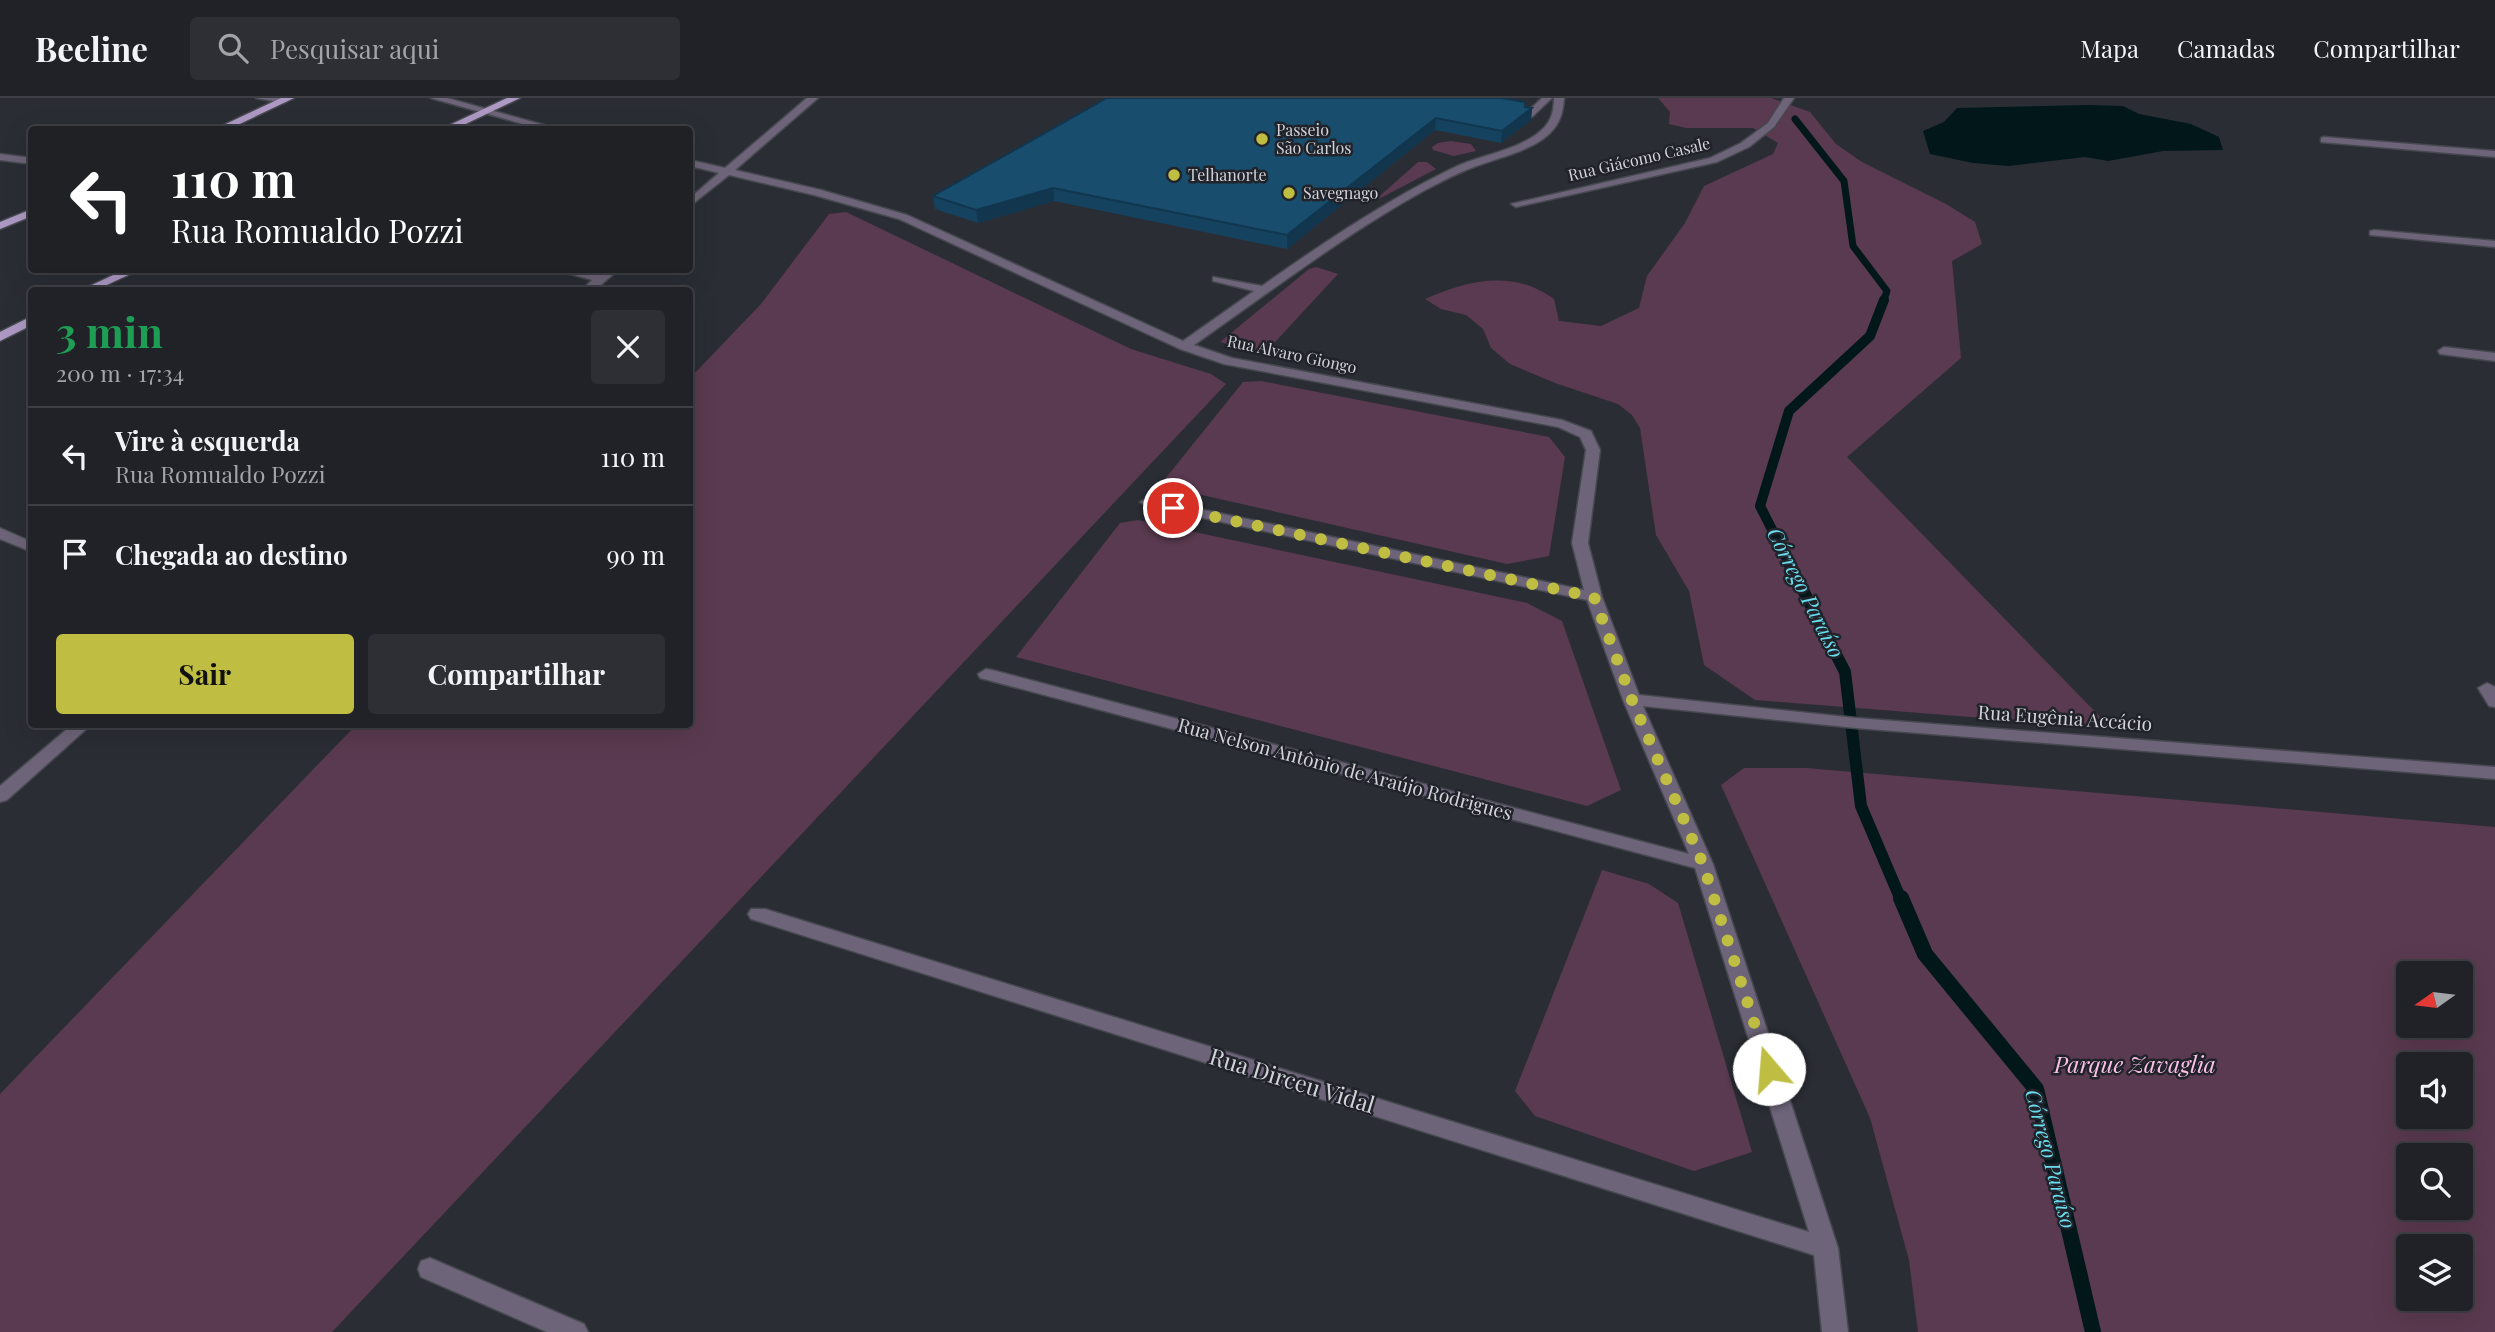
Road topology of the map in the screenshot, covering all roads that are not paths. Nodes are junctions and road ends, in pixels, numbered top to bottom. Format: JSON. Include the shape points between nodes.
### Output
{"nodes":[{"id":1,"x":261,"y":98,"type":"edge"},
{"id":2,"x":436,"y":98,"type":"edge"},
{"id":3,"x":515,"y":98,"type":"edge"},
{"id":4,"x":813,"y":98,"type":"edge"},
{"id":5,"x":1547,"y":98,"type":"edge"},
{"id":6,"x":1559,"y":98,"type":"edge"},
{"id":7,"x":1789,"y":98,"type":"edge"},
{"id":8,"x":286,"y":99,"type":"edge"},
{"id":9,"x":485,"y":111,"type":"junction"},
{"id":10,"x":1529,"y":115,"type":"edge"},
{"id":11,"x":227,"y":126,"type":"edge"},
{"id":12,"x":453,"y":126,"type":"edge"},
{"id":13,"x":542,"y":126,"type":"edge"},
{"id":14,"x":2324,"y":140,"type":"dead end"},
{"id":15,"x":2495,"y":154,"type":"edge"},
{"id":16,"x":0,"y":157,"type":"edge"},
{"id":17,"x":28,"y":160,"type":"edge"},
{"id":18,"x":693,"y":164,"type":"edge"},
{"id":19,"x":1462,"y":167,"type":"junction"},
{"id":20,"x":728,"y":173,"type":"junction"},
{"id":21,"x":693,"y":202,"type":"edge"},
{"id":22,"x":1516,"y":204,"type":"dead end"},
{"id":23,"x":28,"y":214,"type":"edge"},
{"id":24,"x":0,"y":226,"type":"edge"},
{"id":25,"x":2374,"y":233,"type":"dead end"},
{"id":26,"x":2495,"y":244,"type":"edge"},
{"id":27,"x":126,"y":273,"type":"edge"},
{"id":28,"x":579,"y":273,"type":"edge"},
{"id":29,"x":608,"y":273,"type":"edge"},
{"id":30,"x":601,"y":279,"type":"junction"},
{"id":31,"x":1217,"y":279,"type":"dead end"},
{"id":32,"x":95,"y":287,"type":"edge"},
{"id":33,"x":592,"y":287,"type":"edge"},
{"id":34,"x":1265,"y":290,"type":"junction"},
{"id":35,"x":28,"y":322,"type":"edge"},
{"id":36,"x":0,"y":337,"type":"edge"},
{"id":37,"x":1184,"y":346,"type":"junction"},
{"id":38,"x":2444,"y":352,"type":"dead end"},
{"id":39,"x":2495,"y":357,"type":"edge"},
{"id":40,"x":1147,"y":502,"type":"dead end"},
{"id":41,"x":0,"y":533,"type":"edge"},
{"id":42,"x":28,"y":546,"type":"edge"},
{"id":43,"x":1594,"y":597,"type":"junction"},
{"id":44,"x":986,"y":674,"type":"dead end"},
{"id":45,"x":1632,"y":700,"type":"junction"},
{"id":46,"x":79,"y":728,"type":"edge"},
{"id":47,"x":2495,"y":773,"type":"edge"},
{"id":48,"x":0,"y":796,"type":"edge"},
{"id":49,"x":1703,"y":864,"type":"junction"},
{"id":50,"x":758,"y":914,"type":"dead end"},
{"id":51,"x":1826,"y":1248,"type":"junction"},
{"id":52,"x":430,"y":1269,"type":"dead end"},
{"id":53,"x":575,"y":1332,"type":"edge"},
{"id":54,"x":1835,"y":1332,"type":"edge"}],
"edges":[{"from":1,"to":8,"type":"street"},
{"from":2,"to":9,"type":"street"},
{"from":3,"to":9,"type":"main road"},
{"from":4,"to":20,"type":"street"},
{"from":5,"to":10,"type":"street"},
{"from":5,"to":19,"type":"street","via":[[1547,112],[1536,127]]},
{"from":6,"to":19,"type":"street","via":[[1559,115],[1547,131],[1511,152]]},
{"from":7,"to":22,"type":"street","name":"Rua Giácomo Casale","via":[[1771,125],[1745,145],[1713,160]]},
{"from":8,"to":11,"type":"main road"},
{"from":9,"to":12,"type":"main road"},
{"from":9,"to":13,"type":"street"},
{"from":14,"to":15,"type":"street"},
{"from":16,"to":17,"type":"street"},
{"from":18,"to":20,"type":"street","name":"Rua Alvaro Giongo"},
{"from":19,"to":34,"type":"street","via":[[1387,206]]},
{"from":20,"to":21,"type":"street"},
{"from":20,"to":37,"type":"street","name":"Rua Alvaro Giongo","via":[[903,217]]},
{"from":23,"to":24,"type":"main road"},
{"from":25,"to":26,"type":"street"},
{"from":27,"to":32,"type":"main road"},
{"from":28,"to":30,"type":"street"},
{"from":29,"to":30,"type":"street"},
{"from":30,"to":33,"type":"street"},
{"from":31,"to":34,"type":"street"},
{"from":34,"to":37,"type":"street"},
{"from":35,"to":36,"type":"main road"},
{"from":37,"to":43,"type":"street","name":"Rua Alvaro Giongo","via":[[1229,361],[1562,424],[1586,434],[1593,450],[1580,542]]},
{"from":38,"to":39,"type":"street"},
{"from":40,"to":43,"type":"street"},
{"from":41,"to":42,"type":"street"},
{"from":43,"to":45,"type":"street"},
{"from":44,"to":49,"type":"street","name":"Rua Nelson Antônio de Araújo Rodrigues"},
{"from":45,"to":47,"type":"street","name":"Rua Eugênia Accácio","via":[[1856,723]]},
{"from":45,"to":49,"type":"street"},
{"from":46,"to":48,"type":"street"},
{"from":49,"to":51,"type":"street"},
{"from":50,"to":51,"type":"street","name":"Rua Dirceu Vidal"},
{"from":51,"to":54,"type":"street"},
{"from":52,"to":53,"type":"street"}]}
